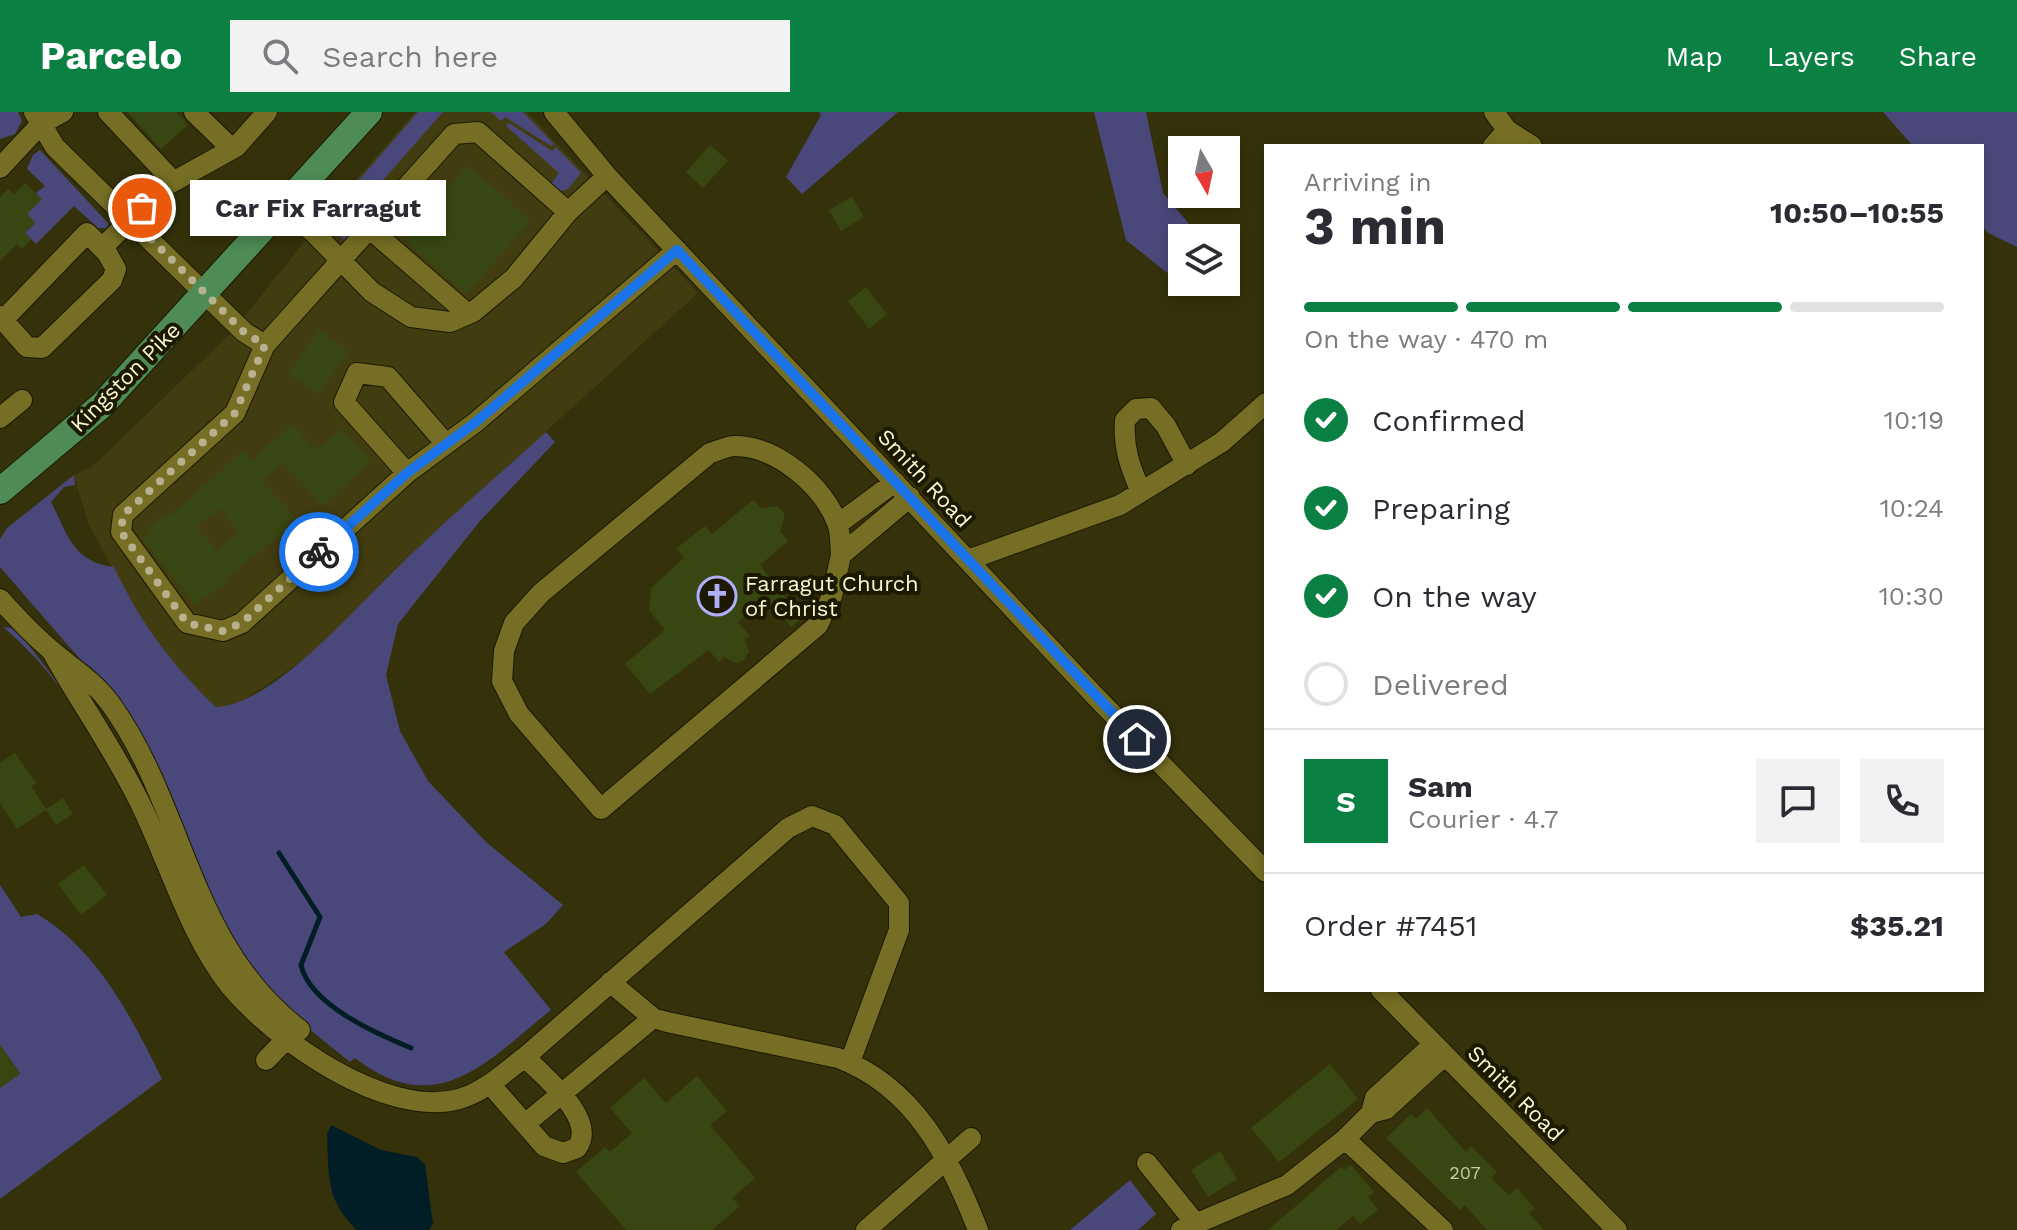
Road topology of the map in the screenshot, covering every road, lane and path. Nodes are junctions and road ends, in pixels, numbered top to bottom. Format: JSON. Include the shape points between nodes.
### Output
{"nodes":[{"id":1,"x":63,"y":112,"type":"edge"},
{"id":2,"x":108,"y":112,"type":"edge"},
{"id":3,"x":194,"y":112,"type":"edge"},
{"id":4,"x":267,"y":112,"type":"edge"},
{"id":5,"x":369,"y":112,"type":"edge"},
{"id":6,"x":554,"y":112,"type":"edge"},
{"id":7,"x":1494,"y":112,"type":"edge"},
{"id":8,"x":35,"y":123,"type":"edge"},
{"id":9,"x":1507,"y":130,"type":"junction"},
{"id":10,"x":1495,"y":144,"type":"edge"},
{"id":11,"x":1529,"y":144,"type":"edge"},
{"id":12,"x":232,"y":149,"type":"junction"},
{"id":13,"x":0,"y":152,"type":"edge"},
{"id":14,"x":0,"y":168,"type":"edge"},
{"id":15,"x":607,"y":176,"type":"junction"},
{"id":16,"x":173,"y":181,"type":"junction"},
{"id":17,"x":283,"y":210,"type":"junction"},
{"id":18,"x":568,"y":212,"type":"junction"},
{"id":19,"x":132,"y":220,"type":"junction"},
{"id":20,"x":370,"y":229,"type":"junction"},
{"id":21,"x":102,"y":248,"type":"junction"},
{"id":22,"x":677,"y":250,"type":"junction"},
{"id":23,"x":341,"y":258,"type":"junction"},
{"id":24,"x":205,"y":295,"type":"junction"},
{"id":25,"x":467,"y":314,"type":"junction"},
{"id":26,"x":2,"y":318,"type":"edge"},
{"id":27,"x":265,"y":345,"type":"junction"},
{"id":28,"x":22,"y":400,"type":"dead end"},
{"id":29,"x":1264,"y":405,"type":"edge"},
{"id":30,"x":0,"y":418,"type":"edge"},
{"id":31,"x":446,"y":444,"type":"junction"},
{"id":32,"x":1187,"y":465,"type":"junction"},
{"id":33,"x":407,"y":473,"type":"junction"},
{"id":34,"x":895,"y":482,"type":"junction"},
{"id":35,"x":0,"y":491,"type":"edge"},
{"id":36,"x":1141,"y":492,"type":"junction"},
{"id":37,"x":910,"y":497,"type":"junction"},
{"id":38,"x":838,"y":524,"type":"junction"},
{"id":39,"x":841,"y":555,"type":"junction"},
{"id":40,"x":968,"y":560,"type":"junction"},
{"id":41,"x":2,"y":605,"type":"edge"},
{"id":42,"x":1264,"y":870,"type":"edge"},
{"id":43,"x":610,"y":982,"type":"junction"},
{"id":44,"x":1383,"y":992,"type":"edge"},
{"id":45,"x":653,"y":1018,"type":"junction"},
{"id":46,"x":292,"y":1032,"type":"junction"},
{"id":47,"x":1439,"y":1050,"type":"junction"},
{"id":48,"x":525,"y":1057,"type":"junction"},
{"id":49,"x":266,"y":1060,"type":"dead end"},
{"id":50,"x":850,"y":1062,"type":"junction"},
{"id":51,"x":490,"y":1084,"type":"junction"},
{"id":52,"x":560,"y":1096,"type":"junction"},
{"id":53,"x":525,"y":1124,"type":"junction"},
{"id":54,"x":971,"y":1138,"type":"dead end"},
{"id":55,"x":1345,"y":1139,"type":"junction"},
{"id":56,"x":948,"y":1159,"type":"junction"},
{"id":57,"x":1147,"y":1163,"type":"dead end"},
{"id":58,"x":1188,"y":1227,"type":"edge"},
{"id":59,"x":866,"y":1230,"type":"edge"},
{"id":60,"x":978,"y":1230,"type":"edge"},
{"id":61,"x":1443,"y":1230,"type":"edge"},
{"id":62,"x":1617,"y":1230,"type":"edge"}],
"edges":[{"from":1,"to":8,"type":"street"},
{"from":2,"to":16,"type":"street"},
{"from":3,"to":12,"type":"street"},
{"from":4,"to":12,"type":"street"},
{"from":5,"to":17,"type":"main road","name":"Kingston Pike"},
{"from":6,"to":15,"type":"street","name":"Smith Road"},
{"from":7,"to":9,"type":"street"},
{"from":8,"to":13,"type":"street"},
{"from":8,"to":14,"type":"street"},
{"from":8,"to":19,"type":"street"},
{"from":9,"to":10,"type":"street"},
{"from":9,"to":11,"type":"street"},
{"from":12,"to":16,"type":"street"},
{"from":15,"to":18,"type":"street"},
{"from":15,"to":22,"type":"street","name":"Smith Road"},
{"from":16,"to":19,"type":"street"},
{"from":17,"to":23,"type":"street"},
{"from":17,"to":24,"type":"main road","name":"Kingston Pike"},
{"from":18,"to":20,"type":"street","via":[[478,132],[466,130],[454,134]]},
{"from":18,"to":25,"type":"street","via":[[514,278]]},
{"from":19,"to":21,"type":"street"},
{"from":19,"to":24,"type":"street"},
{"from":20,"to":23,"type":"street"},
{"from":20,"to":25,"type":"street","via":[[414,267],[436,274]]},
{"from":21,"to":26,"type":"street","via":[[87,233]]},
{"from":21,"to":26,"type":"street","via":[[116,269],[112,280],[42,348],[27,347]]},
{"from":22,"to":31,"type":"street"},
{"from":22,"to":34,"type":"street","name":"Smith Road"},
{"from":23,"to":25,"type":"street","via":[[372,292],[411,317],[433,322]]},
{"from":23,"to":27,"type":"street"},
{"from":24,"to":27,"type":"street"},
{"from":24,"to":35,"type":"main road","name":"Kingston Pike","via":[[102,405]]},
{"from":27,"to":33,"type":"street","via":[[235,413],[123,515],[121,532],[187,623],[223,631],[242,623]]},
{"from":28,"to":30,"type":"street"},
{"from":29,"to":32,"type":"street"},
{"from":31,"to":33,"type":"street"},
{"from":31,"to":33,"type":"street","via":[[388,377],[357,373],[344,402]]},
{"from":32,"to":36,"type":"street"},
{"from":32,"to":36,"type":"street","via":[[1151,408],[1136,409],[1125,420],[1124,440]]},
{"from":34,"to":37,"type":"street","name":"Smith Road"},
{"from":34,"to":38,"type":"street"},
{"from":36,"to":40,"type":"street","via":[[1096,514]]},
{"from":37,"to":39,"type":"street"},
{"from":37,"to":40,"type":"street","name":"Smith Road"},
{"from":38,"to":39,"type":"street"},
{"from":38,"to":39,"type":"street","via":[[815,488],[768,455],[734,446],[710,453],[541,593],[514,623],[504,651],[502,681],[519,714],[601,809],[818,625],[832,596]]},
{"from":40,"to":42,"type":"street","name":"Smith Road"},
{"from":41,"to":46,"type":"street","via":[[110,703],[149,774],[173,855],[215,931]]},
{"from":43,"to":45,"type":"street"},
{"from":43,"to":48,"type":"street"},
{"from":43,"to":50,"type":"street","via":[[788,828],[803,818],[820,817],[835,825],[901,911],[899,930]]},
{"from":44,"to":47,"type":"street","name":"Smith Road"},
{"from":45,"to":50,"type":"street"},
{"from":45,"to":52,"type":"street"},
{"from":46,"to":49,"type":"street"},
{"from":46,"to":51,"type":"street","via":[[378,1093],[417,1103],[459,1099]]},
{"from":47,"to":55,"type":"street","via":[[1405,1081],[1386,1109],[1371,1113]]},
{"from":47,"to":62,"type":"street","name":"Smith Road"},
{"from":48,"to":51,"type":"street"},
{"from":48,"to":52,"type":"street"},
{"from":50,"to":56,"type":"street","via":[[902,1098]]},
{"from":51,"to":53,"type":"street"},
{"from":52,"to":53,"type":"street"},
{"from":52,"to":53,"type":"street","via":[[582,1126],[577,1148],[554,1151]]},
{"from":54,"to":56,"type":"street"},
{"from":55,"to":58,"type":"street","via":[[1287,1185]]},
{"from":55,"to":61,"type":"street"},
{"from":56,"to":59,"type":"street"},
{"from":56,"to":60,"type":"street"},
{"from":57,"to":58,"type":"street"}]}
